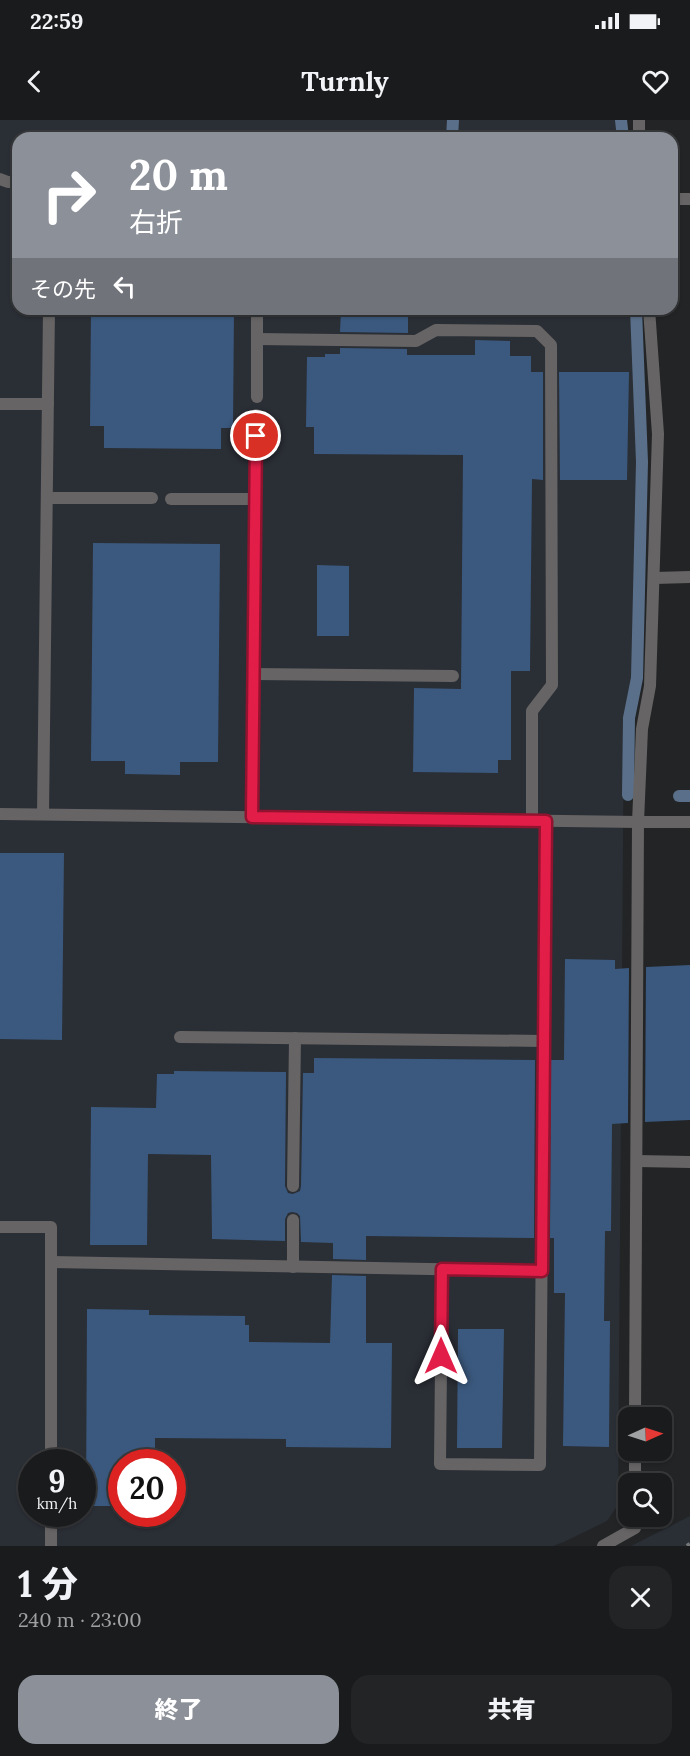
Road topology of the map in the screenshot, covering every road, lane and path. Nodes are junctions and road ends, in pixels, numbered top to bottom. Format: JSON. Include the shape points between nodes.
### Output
{"nodes":[{"id":1,"x":49,"y":315,"type":"edge"},
{"id":2,"x":257,"y":315,"type":"edge"},
{"id":3,"x":649,"y":315,"type":"edge"},
{"id":4,"x":257,"y":339,"type":"junction"},
{"id":5,"x":256,"y":397,"type":"dead end"},
{"id":6,"x":0,"y":404,"type":"edge"},
{"id":7,"x":48,"y":404,"type":"junction"},
{"id":8,"x":256,"y":415,"type":"dead end"},
{"id":9,"x":47,"y":498,"type":"junction"},
{"id":10,"x":152,"y":498,"type":"dead end"},
{"id":11,"x":171,"y":499,"type":"dead end"},
{"id":12,"x":255,"y":499,"type":"junction"},
{"id":13,"x":690,"y":577,"type":"edge"},
{"id":14,"x":655,"y":578,"type":"junction"},
{"id":15,"x":254,"y":674,"type":"junction"},
{"id":16,"x":453,"y":676,"type":"dead end"},
{"id":17,"x":0,"y":814,"type":"edge"},
{"id":18,"x":43,"y":814,"type":"junction"},
{"id":19,"x":252,"y":817,"type":"junction"},
{"id":20,"x":532,"y":820,"type":"junction"},
{"id":21,"x":546,"y":821,"type":"junction"},
{"id":22,"x":638,"y":822,"type":"junction"},
{"id":23,"x":690,"y":822,"type":"edge"},
{"id":24,"x":180,"y":1037,"type":"dead end"},
{"id":25,"x":295,"y":1038,"type":"junction"},
{"id":26,"x":544,"y":1041,"type":"junction"},
{"id":27,"x":637,"y":1161,"type":"junction"},
{"id":28,"x":690,"y":1162,"type":"edge"},
{"id":29,"x":293,"y":1186,"type":"dead end"},
{"id":30,"x":293,"y":1220,"type":"dead end"},
{"id":31,"x":0,"y":1227,"type":"edge"},
{"id":32,"x":51,"y":1262,"type":"junction"},
{"id":33,"x":293,"y":1267,"type":"junction"},
{"id":34,"x":442,"y":1269,"type":"junction"},
{"id":35,"x":542,"y":1271,"type":"junction"},
{"id":36,"x":635,"y":1407,"type":"edge"},
{"id":37,"x":51,"y":1449,"type":"edge"},
{"id":38,"x":51,"y":1527,"type":"edge"},
{"id":39,"x":635,"y":1527,"type":"edge"},
{"id":40,"x":51,"y":1546,"type":"edge"},
{"id":41,"x":603,"y":1546,"type":"edge"}],
"edges":[{"from":1,"to":7,"type":"street"},
{"from":2,"to":4,"type":"street"},
{"from":3,"to":14,"type":"street","via":[[658,434]]},
{"from":4,"to":5,"type":"street"},
{"from":4,"to":20,"type":"street","via":[[416,341],[436,330],[537,331],[551,345],[552,685],[532,711]]},
{"from":6,"to":7,"type":"street"},
{"from":7,"to":9,"type":"street"},
{"from":8,"to":12,"type":"street"},
{"from":9,"to":10,"type":"street"},
{"from":9,"to":18,"type":"street"},
{"from":11,"to":12,"type":"street"},
{"from":12,"to":15,"type":"street"},
{"from":13,"to":14,"type":"street"},
{"from":14,"to":22,"type":"street"},
{"from":15,"to":16,"type":"street"},
{"from":15,"to":19,"type":"street"},
{"from":17,"to":18,"type":"street"},
{"from":18,"to":19,"type":"street"},
{"from":19,"to":20,"type":"street"},
{"from":20,"to":21,"type":"street"},
{"from":21,"to":22,"type":"street"},
{"from":21,"to":26,"type":"street"},
{"from":22,"to":23,"type":"street"},
{"from":22,"to":27,"type":"street"},
{"from":24,"to":25,"type":"street"},
{"from":25,"to":26,"type":"street"},
{"from":25,"to":29,"type":"street"},
{"from":26,"to":35,"type":"street"},
{"from":27,"to":28,"type":"street"},
{"from":27,"to":36,"type":"street"},
{"from":30,"to":33,"type":"street"},
{"from":31,"to":32,"type":"street","via":[[51,1227]]},
{"from":32,"to":33,"type":"street"},
{"from":32,"to":37,"type":"street"},
{"from":33,"to":34,"type":"street"},
{"from":34,"to":35,"type":"street"},
{"from":34,"to":35,"type":"street","via":[[440,1464],[540,1465]]},
{"from":38,"to":40,"type":"street"},
{"from":39,"to":41,"type":"street"}]}
